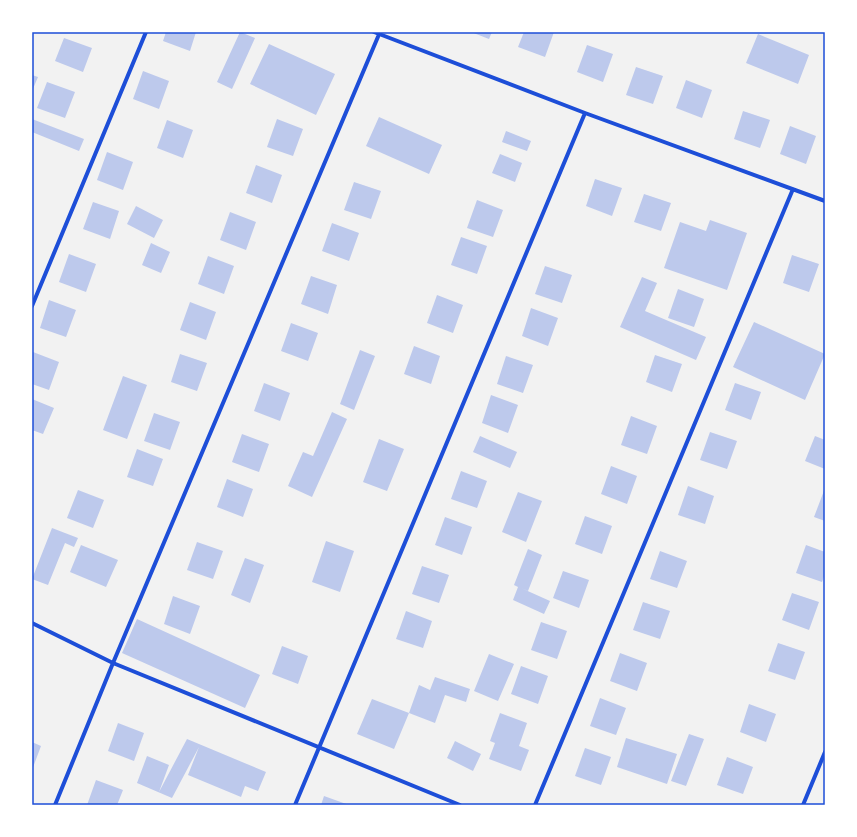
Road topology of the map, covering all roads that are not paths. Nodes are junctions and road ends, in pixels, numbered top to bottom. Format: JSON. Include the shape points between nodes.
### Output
{"nodes":[{"id":1,"x":146,"y":32,"type":"edge"},
{"id":2,"x":374,"y":32,"type":"edge"},
{"id":3,"x":379,"y":33,"type":"edge"},
{"id":4,"x":585,"y":113,"type":"junction"},
{"id":5,"x":793,"y":189,"type":"junction"},
{"id":6,"x":825,"y":201,"type":"edge"},
{"id":7,"x":32,"y":306,"type":"edge"},
{"id":8,"x":32,"y":624,"type":"edge"},
{"id":9,"x":113,"y":663,"type":"junction"},
{"id":10,"x":319,"y":747,"type":"junction"},
{"id":11,"x":825,"y":752,"type":"edge"},
{"id":12,"x":55,"y":805,"type":"edge"},
{"id":13,"x":295,"y":805,"type":"edge"},
{"id":14,"x":460,"y":805,"type":"edge"},
{"id":15,"x":535,"y":805,"type":"edge"},
{"id":16,"x":803,"y":805,"type":"edge"}],
"edges":[{"from":1,"to":7,"type":"street"},
{"from":2,"to":3,"type":"street"},
{"from":3,"to":4,"type":"street"},
{"from":3,"to":9,"type":"street"},
{"from":4,"to":5,"type":"street"},
{"from":4,"to":10,"type":"street"},
{"from":5,"to":6,"type":"street"},
{"from":5,"to":15,"type":"street"},
{"from":8,"to":9,"type":"street"},
{"from":9,"to":10,"type":"street"},
{"from":9,"to":12,"type":"street"},
{"from":10,"to":13,"type":"street"},
{"from":10,"to":14,"type":"street"},
{"from":11,"to":16,"type":"street"}]}
